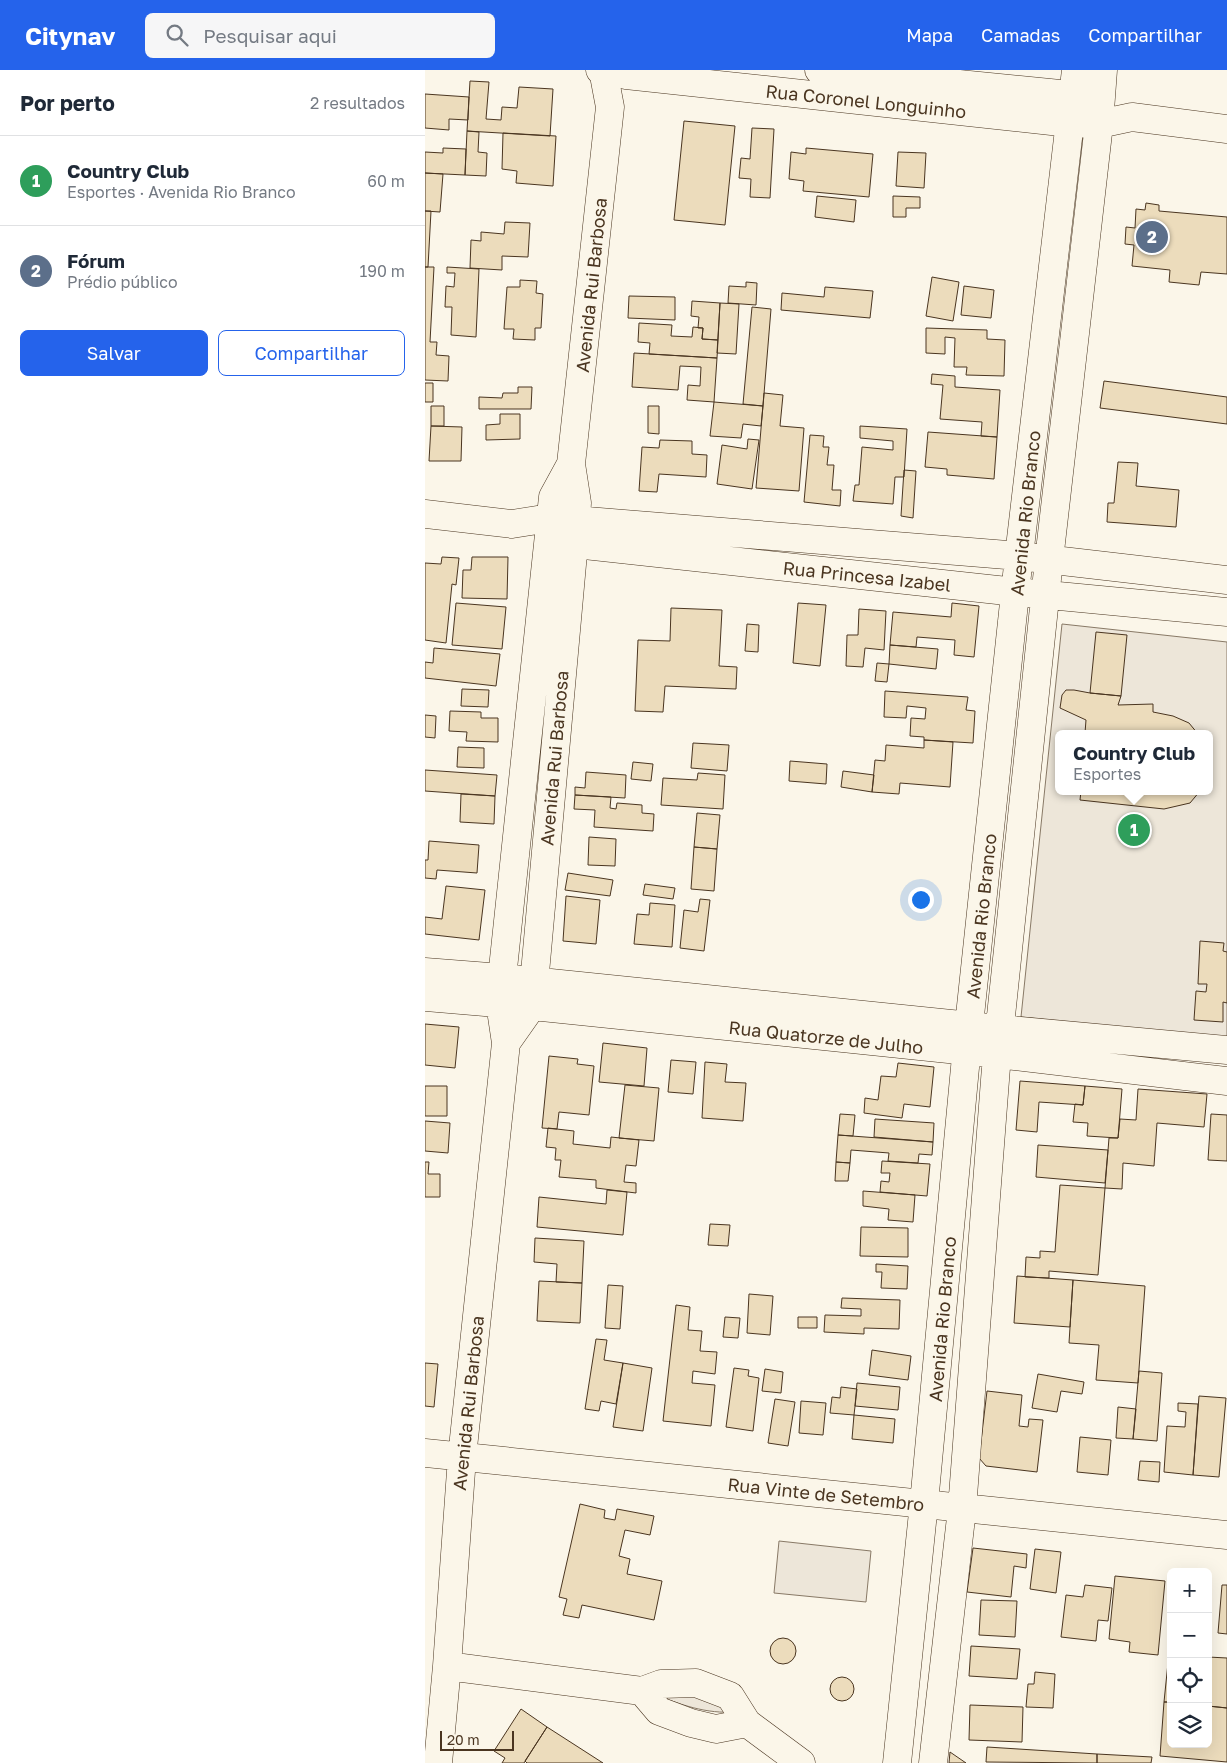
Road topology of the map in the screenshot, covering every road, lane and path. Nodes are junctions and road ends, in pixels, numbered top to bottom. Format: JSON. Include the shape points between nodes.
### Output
{"nodes":[{"id":1,"x":819,"y":70,"type":"edge"},
{"id":2,"x":1103,"y":70,"type":"edge"},
{"id":3,"x":611,"y":71,"type":"edge"},
{"id":4,"x":763,"y":80,"type":"edge"},
{"id":5,"x":941,"y":82,"type":"junction"},
{"id":6,"x":1075,"y":82,"type":"edge"},
{"id":7,"x":941,"y":109,"type":"junction"},
{"id":8,"x":1100,"y":111,"type":"junction"},
{"id":9,"x":1070,"y":123,"type":"junction"},
{"id":10,"x":1227,"y":129,"type":"edge"},
{"id":11,"x":425,"y":514,"type":"edge"},
{"id":12,"x":562,"y":531,"type":"junction"},
{"id":13,"x":1019,"y":556,"type":"junction"},
{"id":14,"x":1049,"y":560,"type":"junction"},
{"id":15,"x":1227,"y":580,"type":"edge"},
{"id":16,"x":1016,"y":592,"type":"junction"},
{"id":17,"x":1045,"y":595,"type":"junction"},
{"id":18,"x":1227,"y":612,"type":"edge"},
{"id":19,"x":1004,"y":700,"type":"junction"},
{"id":20,"x":1034,"y":704,"type":"junction"},
{"id":21,"x":981,"y":912,"type":"junction"},
{"id":22,"x":1012,"y":914,"type":"junction"},
{"id":23,"x":425,"y":972,"type":"edge"},
{"id":24,"x":501,"y":990,"type":"junction"},
{"id":25,"x":533,"y":994,"type":"junction"},
{"id":26,"x":425,"y":997,"type":"edge"},
{"id":27,"x":968,"y":1038,"type":"junction"},
{"id":28,"x":998,"y":1042,"type":"junction"},
{"id":29,"x":506,"y":1043,"type":"junction"},
{"id":30,"x":1154,"y":1044,"type":"junction"},
{"id":31,"x":1227,"y":1050,"type":"edge"},
{"id":32,"x":1151,"y":1072,"type":"junction"},
{"id":33,"x":1227,"y":1081,"type":"edge"},
{"id":34,"x":425,"y":1453,"type":"edge"},
{"id":35,"x":462,"y":1457,"type":"junction"},
{"id":36,"x":924,"y":1503,"type":"junction"},
{"id":37,"x":962,"y":1509,"type":"junction"},
{"id":38,"x":1227,"y":1535,"type":"edge"},
{"id":39,"x":447,"y":1666,"type":"junction"},
{"id":40,"x":642,"y":1691,"type":"junction"},
{"id":41,"x":747,"y":1722,"type":"junction"},
{"id":42,"x":437,"y":1763,"type":"edge"},
{"id":43,"x":801,"y":1763,"type":"edge"},
{"id":44,"x":897,"y":1763,"type":"edge"},
{"id":45,"x":933,"y":1763,"type":"edge"}],
"edges":[{"from":1,"to":5,"type":"street","name":"Rua Coronel Longuinho"},
{"from":2,"to":8,"type":"street","name":"Avenida Rio Branco"},
{"from":3,"to":4,"type":"street","name":"Rua Coronel Longuinho"},
{"from":3,"to":12,"type":"street","name":"Avenida Rui Barbosa","via":[[571,464],[577,503]]},
{"from":4,"to":7,"type":"street","name":"Rua Coronel Longuinho"},
{"from":5,"to":6,"type":"street","name":"Rua Coronel Longuinho"},
{"from":5,"to":7,"type":"street"},
{"from":6,"to":8,"type":"street","name":"Rua Coronel Longuinho"},
{"from":6,"to":9,"type":"street","name":"Avenida Rio Branco"},
{"from":7,"to":9,"type":"street","name":"Rua Coronel Longuinho"},
{"from":8,"to":9,"type":"street","name":"Rua Coronel Longuinho"},
{"from":8,"to":10,"type":"street","name":"Rua Coronel Longuinho"},
{"from":8,"to":14,"type":"street","name":"Avenida Rio Branco"},
{"from":9,"to":13,"type":"street","name":"Avenida Rio Branco"},
{"from":11,"to":12,"type":"street","name":"Rua Princesa Izabel"},
{"from":12,"to":13,"type":"street","name":"Rua Princesa Izabel"},
{"from":12,"to":16,"type":"street","name":"Rua Princesa Izabel"},
{"from":12,"to":24,"type":"street","name":"Avenida Rui Barbosa"},
{"from":12,"to":25,"type":"street","name":"Avenida Rui Barbosa"},
{"from":13,"to":14,"type":"street","name":"Rua Princesa Izabel"},
{"from":13,"to":16,"type":"street","name":"Avenida Rio Branco"},
{"from":14,"to":15,"type":"street","name":"Rua Princesa Izabel"},
{"from":14,"to":17,"type":"street","name":"Avenida Rio Branco"},
{"from":16,"to":17,"type":"street","name":"Rua Princesa Izabel"},
{"from":16,"to":19,"type":"street","name":"Avenida Rio Branco"},
{"from":17,"to":18,"type":"street","name":"Rua Princesa Izabel"},
{"from":17,"to":20,"type":"street","name":"Avenida Rio Branco"},
{"from":19,"to":20,"type":"street"},
{"from":19,"to":21,"type":"street","name":"Avenida Rio Branco"},
{"from":20,"to":22,"type":"street","name":"Avenida Rio Branco"},
{"from":21,"to":22,"type":"street"},
{"from":21,"to":27,"type":"street","name":"Avenida Rio Branco"},
{"from":22,"to":28,"type":"street","name":"Avenida Rio Branco"},
{"from":23,"to":24,"type":"street","name":"Rua Quatorze de Julho"},
{"from":24,"to":25,"type":"street","name":"Rua Quatorze de Julho"},
{"from":24,"to":26,"type":"street","name":"Rua Quatorze de Julho"},
{"from":24,"to":29,"type":"street","name":"Avenida Rui Barbosa"},
{"from":25,"to":27,"type":"street","name":"Rua Quatorze de Julho"},
{"from":25,"to":29,"type":"street","name":"Avenida Rui Barbosa"},
{"from":27,"to":28,"type":"street","name":"Rua Quatorze de Julho"},
{"from":27,"to":36,"type":"street","name":"Avenida Rio Branco"},
{"from":28,"to":30,"type":"street","name":"Rua Quatorze de Julho"},
{"from":28,"to":32,"type":"street","name":"Rua Quatorze de Julho"},
{"from":28,"to":37,"type":"street","name":"Avenida Rio Branco"},
{"from":29,"to":35,"type":"street","name":"Avenida Rui Barbosa"},
{"from":30,"to":31,"type":"street","name":"Rua Quatorze de Julho"},
{"from":30,"to":32,"type":"street"},
{"from":32,"to":33,"type":"street","name":"Rua Quatorze de Julho"},
{"from":34,"to":35,"type":"street","name":"Rua Vinte de Setembro"},
{"from":35,"to":36,"type":"street","name":"Rua Vinte de Setembro"},
{"from":35,"to":39,"type":"street","name":"Avenida Rui Barbosa"},
{"from":36,"to":37,"type":"street","name":"Rua Vinte de Setembro"},
{"from":36,"to":44,"type":"street","name":"Avenida Rio Branco"},
{"from":37,"to":38,"type":"street","name":"Rua Vinte de Setembro"},
{"from":37,"to":45,"type":"street","name":"Avenida Rio Branco"},
{"from":39,"to":40,"type":"street"},
{"from":39,"to":42,"type":"street","name":"Avenida Rui Barbosa"},
{"from":40,"to":41,"type":"street","via":[[659,1711],[691,1723],[716,1729]]},
{"from":40,"to":41,"type":"street","via":[[661,1684],[696,1683],[730,1696]]},
{"from":41,"to":43,"type":"street"}]}
